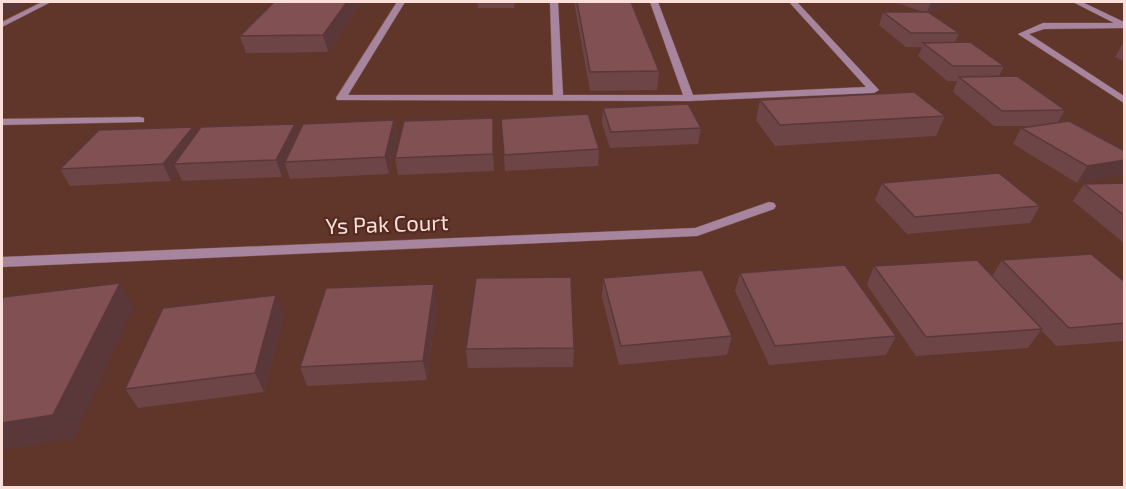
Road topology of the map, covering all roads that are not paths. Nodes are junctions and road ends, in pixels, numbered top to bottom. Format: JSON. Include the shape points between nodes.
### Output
{"nodes":[{"id":1,"x":46,"y":2,"type":"edge"},
{"id":2,"x":401,"y":2,"type":"edge"},
{"id":3,"x":554,"y":2,"type":"edge"},
{"id":4,"x":654,"y":2,"type":"edge"},
{"id":5,"x":792,"y":2,"type":"edge"},
{"id":6,"x":1077,"y":2,"type":"edge"},
{"id":7,"x":2,"y":25,"type":"edge"},
{"id":8,"x":1125,"y":26,"type":"edge"},
{"id":9,"x":558,"y":98,"type":"junction"},
{"id":10,"x":688,"y":98,"type":"junction"},
{"id":11,"x":1125,"y":100,"type":"edge"},
{"id":12,"x":140,"y":120,"type":"dead end"},
{"id":13,"x":2,"y":122,"type":"edge"},
{"id":14,"x":769,"y":207,"type":"dead end"},
{"id":15,"x":2,"y":262,"type":"edge"}],
"edges":[{"from":1,"to":7,"type":"street"},
{"from":2,"to":9,"type":"street","via":[[341,98]]},
{"from":3,"to":9,"type":"street"},
{"from":4,"to":10,"type":"street"},
{"from":5,"to":10,"type":"street","via":[[874,90]]},
{"from":6,"to":8,"type":"street"},
{"from":8,"to":11,"type":"street","via":[[1043,26],[1022,34]]},
{"from":9,"to":10,"type":"street"},
{"from":12,"to":13,"type":"street"},
{"from":14,"to":15,"type":"street","name":"Ys Pak Court","via":[[697,232]]}]}
